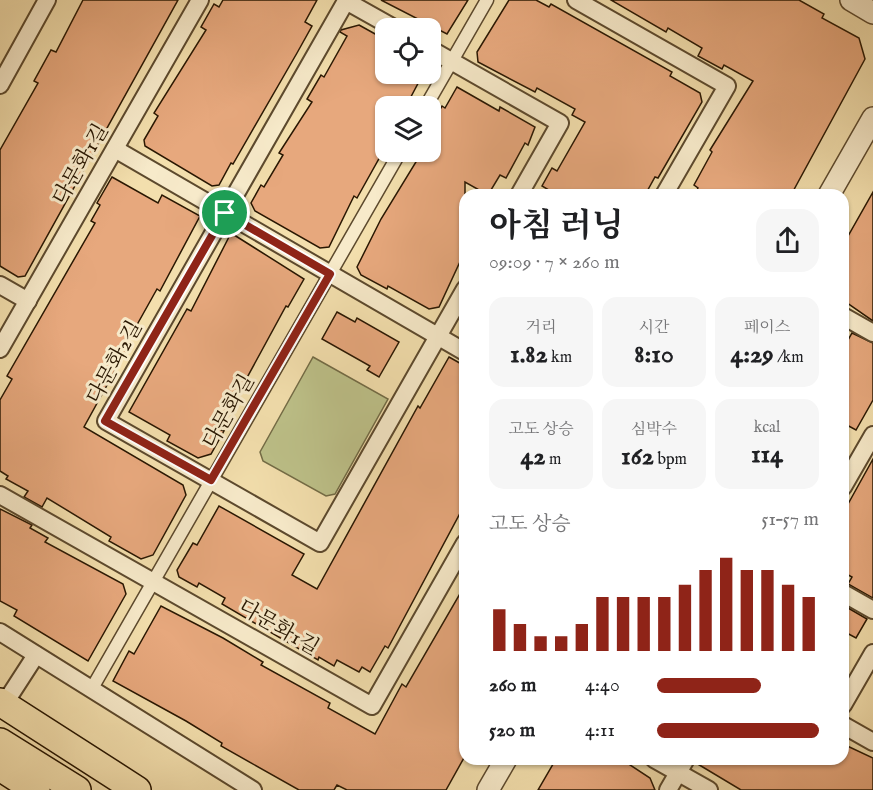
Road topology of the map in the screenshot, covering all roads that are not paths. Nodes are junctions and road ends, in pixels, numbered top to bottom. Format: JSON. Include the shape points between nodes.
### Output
{"nodes":[{"id":1,"x":47,"y":0,"type":"edge"},
{"id":2,"x":487,"y":0,"type":"edge"},
{"id":3,"x":576,"y":0,"type":"edge"},
{"id":4,"x":851,"y":0,"type":"edge"},
{"id":5,"x":197,"y":1,"type":"edge"},
{"id":6,"x":873,"y":13,"type":"edge"},
{"id":7,"x":376,"y":18,"type":"edge"},
{"id":8,"x":441,"y":55,"type":"edge"},
{"id":9,"x":452,"y":61,"type":"junction"},
{"id":10,"x":0,"y":85,"type":"edge"},
{"id":11,"x":432,"y":96,"type":"edge"},
{"id":12,"x":873,"y":118,"type":"edge"},
{"id":13,"x":115,"y":149,"type":"junction"},
{"id":14,"x":394,"y":162,"type":"edge"},
{"id":15,"x":522,"y":189,"type":"edge"},
{"id":16,"x":667,"y":189,"type":"edge"},
{"id":17,"x":832,"y":189,"type":"edge"},
{"id":18,"x":225,"y":213,"type":"junction"},
{"id":19,"x":330,"y":274,"type":"junction"},
{"id":20,"x":0,"y":285,"type":"edge"},
{"id":21,"x":459,"y":299,"type":"edge"},
{"id":22,"x":28,"y":301,"type":"junction"},
{"id":23,"x":849,"y":319,"type":"edge"},
{"id":24,"x":873,"y":333,"type":"edge"},
{"id":25,"x":438,"y":336,"type":"junction"},
{"id":26,"x":459,"y":348,"type":"edge"},
{"id":27,"x":0,"y":350,"type":"edge"},
{"id":28,"x":873,"y":435,"type":"edge"},
{"id":29,"x":849,"y":477,"type":"edge"},
{"id":30,"x":211,"y":480,"type":"junction"},
{"id":31,"x":0,"y":495,"type":"edge"},
{"id":32,"x":459,"y":558,"type":"edge"},
{"id":33,"x":153,"y":582,"type":"junction"},
{"id":34,"x":849,"y":596,"type":"edge"},
{"id":35,"x":873,"y":610,"type":"edge"},
{"id":36,"x":0,"y":632,"type":"edge"},
{"id":37,"x":873,"y":653,"type":"edge"},
{"id":38,"x":36,"y":656,"type":"junction"},
{"id":39,"x":91,"y":690,"type":"junction"},
{"id":40,"x":849,"y":695,"type":"edge"},
{"id":41,"x":2,"y":702,"type":"edge"},
{"id":42,"x":849,"y":728,"type":"edge"},
{"id":43,"x":0,"y":742,"type":"edge"},
{"id":44,"x":873,"y":742,"type":"edge"},
{"id":45,"x":503,"y":765,"type":"edge"},
{"id":46,"x":682,"y":766,"type":"edge"},
{"id":47,"x":0,"y":767,"type":"edge"},
{"id":48,"x":36,"y":790,"type":"edge"},
{"id":49,"x":77,"y":790,"type":"edge"},
{"id":50,"x":137,"y":790,"type":"edge"},
{"id":51,"x":254,"y":790,"type":"edge"},
{"id":52,"x":488,"y":790,"type":"edge"},
{"id":53,"x":668,"y":790,"type":"edge"},
{"id":54,"x":709,"y":790,"type":"edge"}],
"edges":[{"from":1,"to":10,"type":"street"},
{"from":2,"to":9,"type":"street"},
{"from":3,"to":16,"type":"street","via":[[727,86]]},
{"from":4,"to":6,"type":"street"},
{"from":5,"to":13,"type":"street","name":"다문화1길"},
{"from":7,"to":18,"type":"street","name":"다문화2길","via":[[346,1]]},
{"from":8,"to":9,"type":"street"},
{"from":9,"to":11,"type":"street"},
{"from":9,"to":15,"type":"street","via":[[560,123]]},
{"from":12,"to":17,"type":"street"},
{"from":13,"to":18,"type":"street"},
{"from":13,"to":22,"type":"street","name":"다문화1길"},
{"from":14,"to":19,"type":"street","name":"다문화길"},
{"from":18,"to":19,"type":"street"},
{"from":18,"to":30,"type":"street","name":"다문화2길","via":[[105,421]]},
{"from":19,"to":25,"type":"street"},
{"from":19,"to":30,"type":"street","name":"다문화길"},
{"from":20,"to":22,"type":"street"},
{"from":21,"to":25,"type":"street","name":"다문화2길"},
{"from":22,"to":27,"type":"street","name":"다문화1길"},
{"from":23,"to":24,"type":"street"},
{"from":25,"to":26,"type":"street"},
{"from":25,"to":30,"type":"street","name":"다문화2길","via":[[320,543]]},
{"from":28,"to":29,"type":"street"},
{"from":30,"to":33,"type":"street","name":"다문화길"},
{"from":31,"to":33,"type":"street","name":"다문화1길"},
{"from":32,"to":33,"type":"street","name":"다문화1길","via":[[372,706]]},
{"from":33,"to":39,"type":"street","name":"다문화길"},
{"from":34,"to":35,"type":"street"},
{"from":36,"to":38,"type":"street"},
{"from":37,"to":40,"type":"street"},
{"from":38,"to":39,"type":"street"},
{"from":38,"to":41,"type":"street"},
{"from":39,"to":51,"type":"street"},
{"from":41,"to":50,"type":"main road"},
{"from":42,"to":44,"type":"street"},
{"from":43,"to":49,"type":"main road"},
{"from":45,"to":52,"type":"street"},
{"from":46,"to":53,"type":"street"},
{"from":46,"to":54,"type":"street"},
{"from":47,"to":48,"type":"main road"}]}
